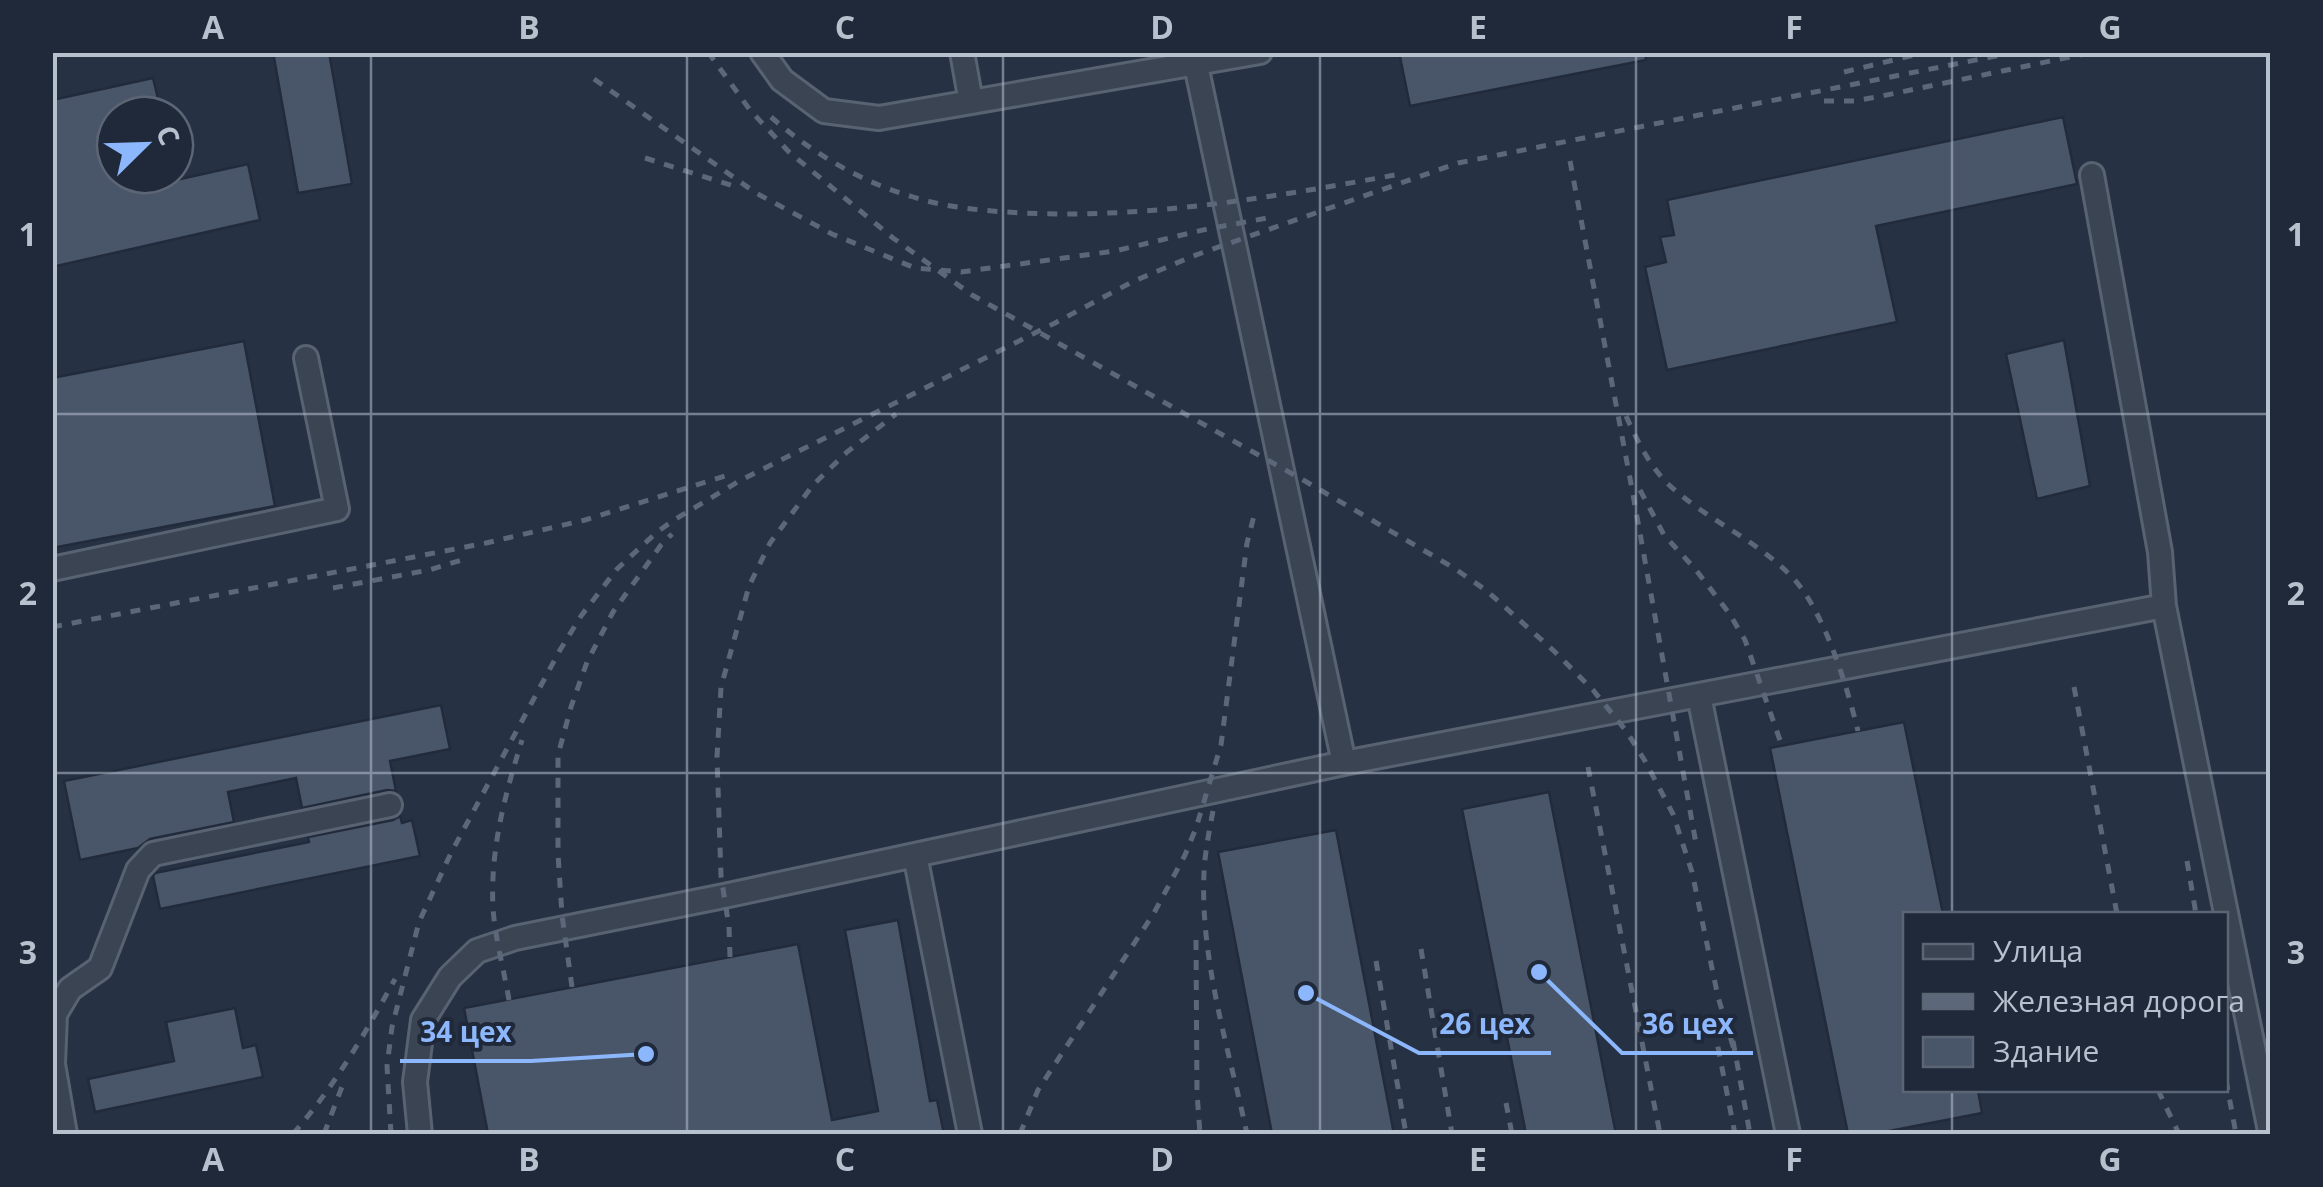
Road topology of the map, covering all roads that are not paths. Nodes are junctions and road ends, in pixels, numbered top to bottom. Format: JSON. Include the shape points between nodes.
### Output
{"nodes":[{"id":1,"x":762,"y":52,"type":"edge"},
{"id":2,"x":962,"y":52,"type":"edge"},
{"id":3,"x":1260,"y":52,"type":"edge"},
{"id":4,"x":1196,"y":65,"type":"junction"},
{"id":5,"x":972,"y":102,"type":"junction"},
{"id":6,"x":2092,"y":175,"type":"dead end"},
{"id":7,"x":306,"y":358,"type":"dead end"},
{"id":8,"x":52,"y":569,"type":"edge"},
{"id":9,"x":2164,"y":606,"type":"junction"},
{"id":10,"x":1699,"y":696,"type":"junction"},
{"id":11,"x":1344,"y":763,"type":"junction"},
{"id":12,"x":390,"y":805,"type":"dead end"},
{"id":13,"x":915,"y":855,"type":"junction"},
{"id":14,"x":61,"y":989,"type":"edge"},
{"id":15,"x":2265,"y":1077,"type":"edge"},
{"id":16,"x":2270,"y":1131,"type":"edge"},
{"id":17,"x":64,"y":1134,"type":"edge"},
{"id":18,"x":420,"y":1134,"type":"edge"},
{"id":19,"x":970,"y":1134,"type":"edge"},
{"id":20,"x":1788,"y":1134,"type":"edge"}],
"edges":[{"from":1,"to":5,"type":"lane","via":[[782,80],[824,111],[879,118]]},
{"from":2,"to":5,"type":"lane"},
{"from":3,"to":4,"type":"lane"},
{"from":4,"to":5,"type":"lane"},
{"from":4,"to":11,"type":"lane"},
{"from":6,"to":9,"type":"lane"},
{"from":7,"to":8,"type":"lane","via":[[337,509]]},
{"from":9,"to":10,"type":"lane"},
{"from":9,"to":15,"type":"lane"},
{"from":10,"to":11,"type":"lane"},
{"from":10,"to":20,"type":"lane"},
{"from":11,"to":13,"type":"lane"},
{"from":12,"to":14,"type":"lane","via":[[153,854],[138,870],[100,968]]},
{"from":13,"to":18,"type":"lane","via":[[476,951],[423,1020],[415,1082]]},
{"from":13,"to":19,"type":"lane"},
{"from":14,"to":17,"type":"lane","via":[[52,1064]]},
{"from":15,"to":16,"type":"lane"}]}
